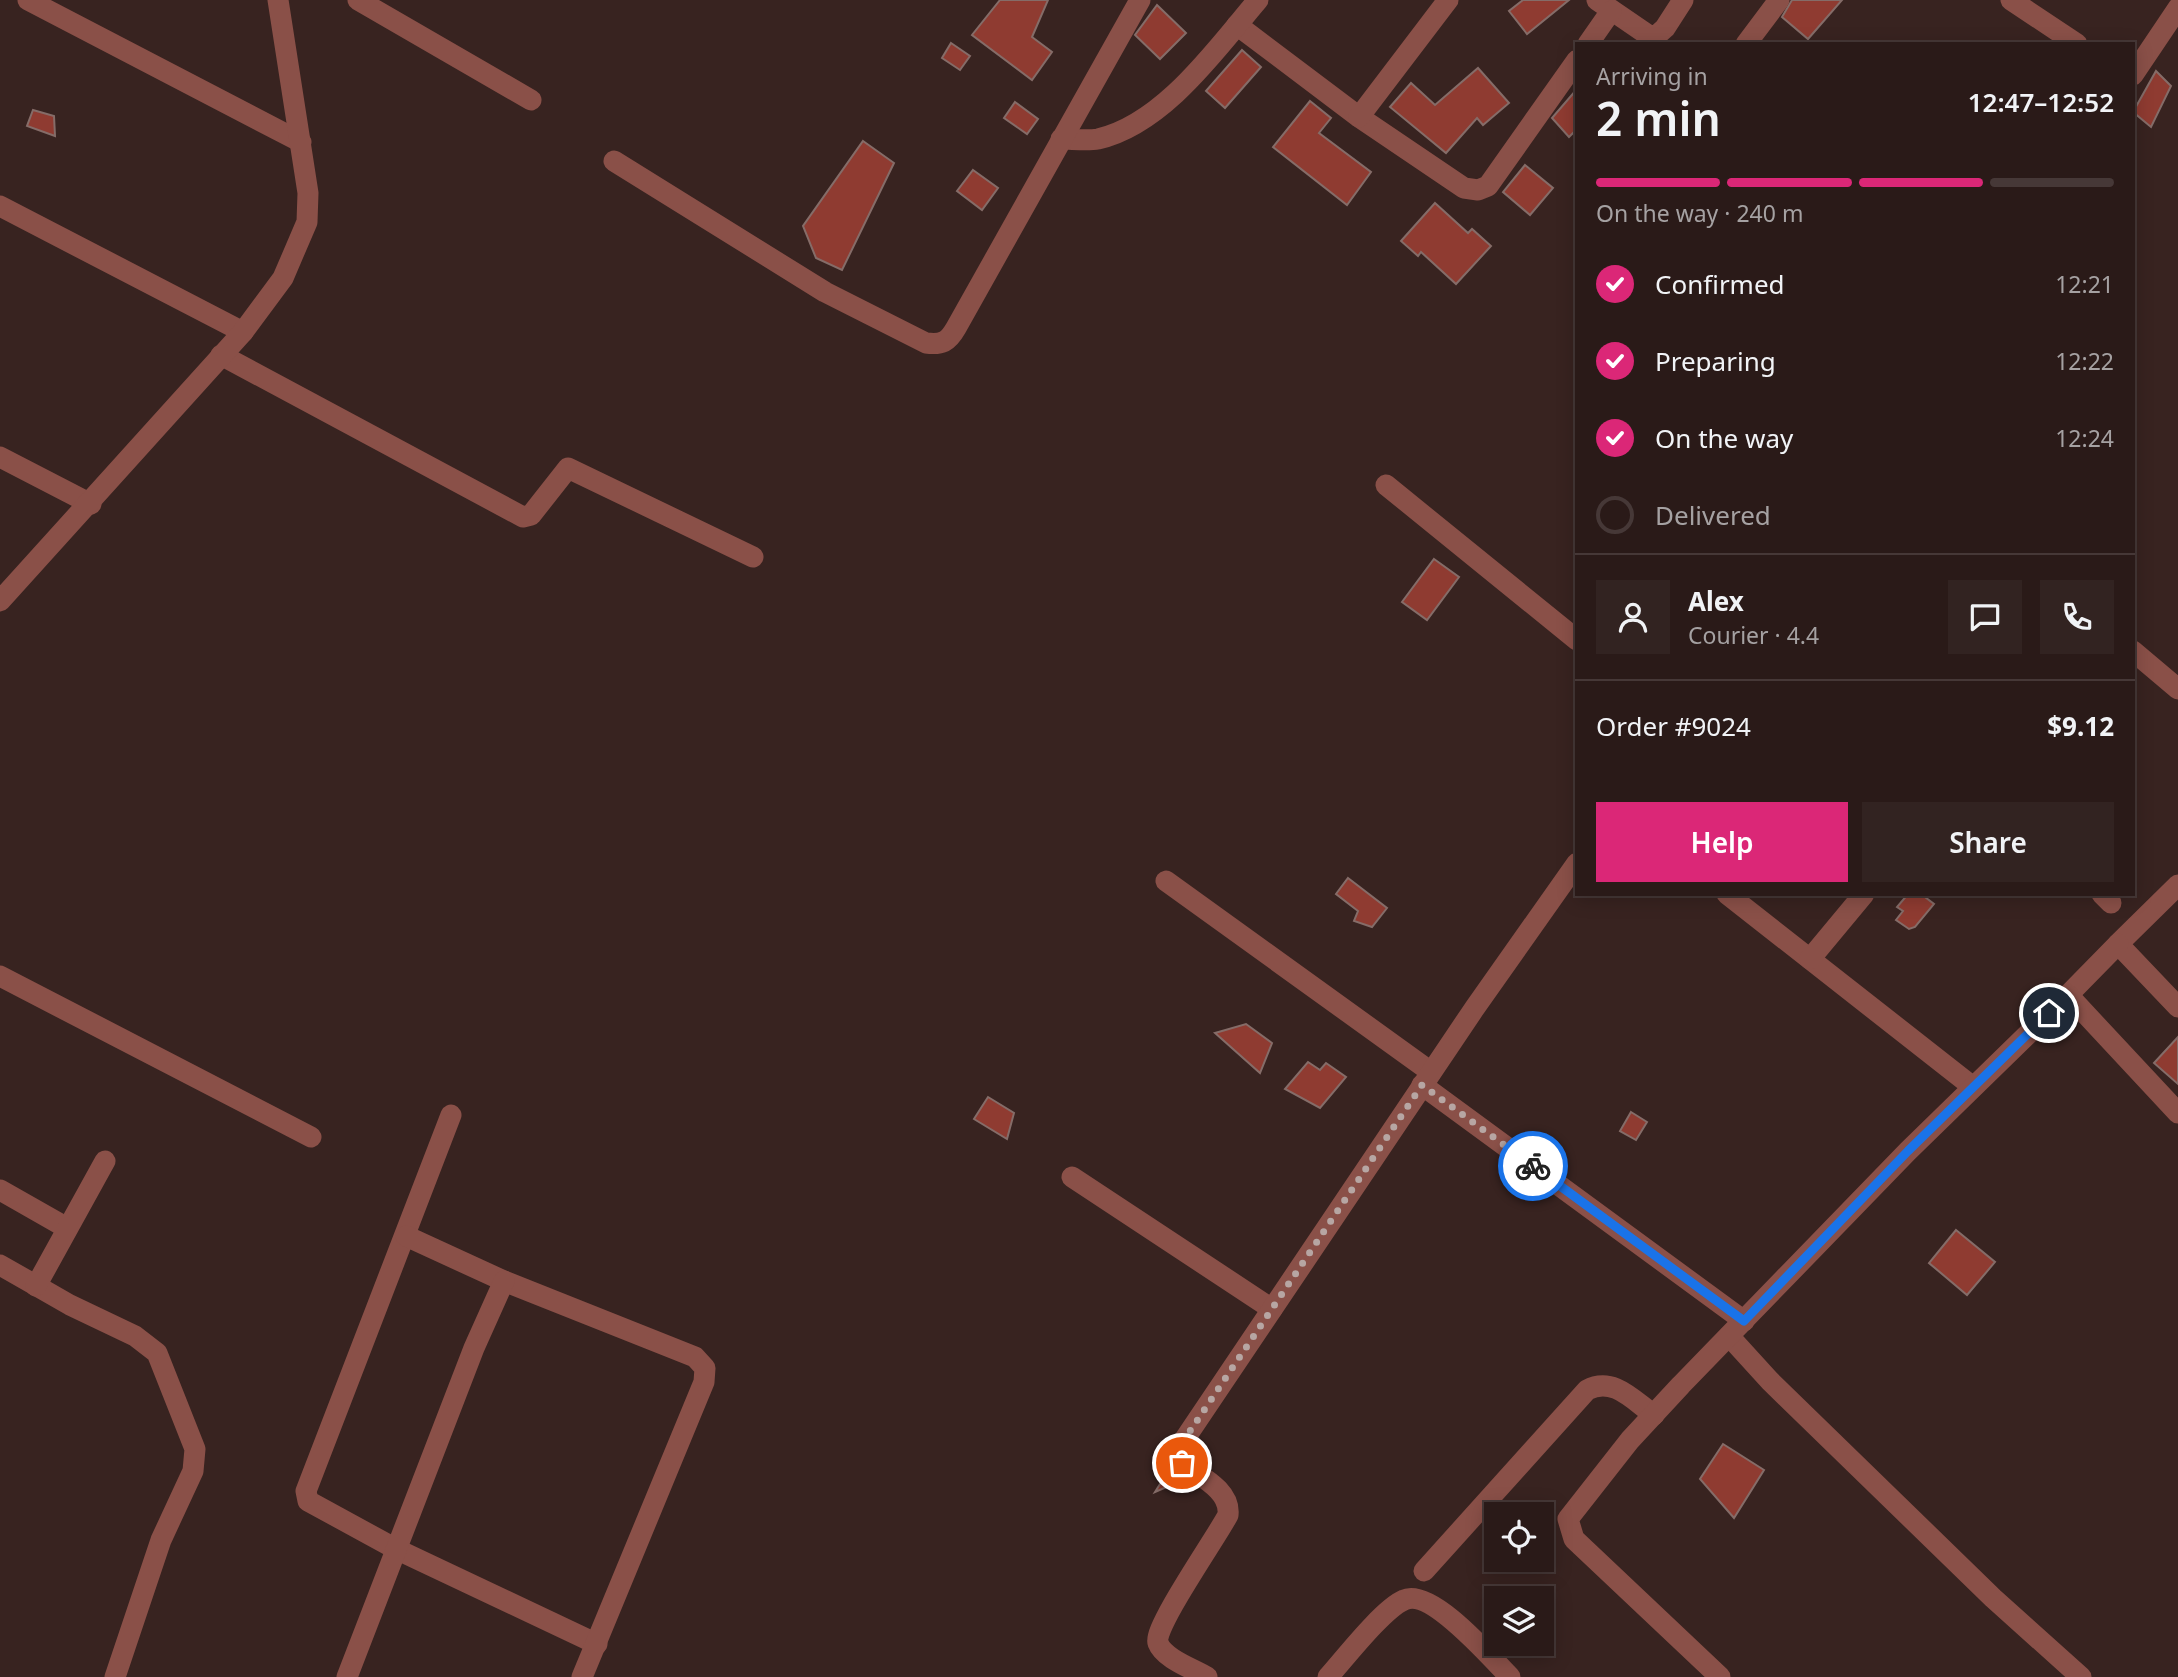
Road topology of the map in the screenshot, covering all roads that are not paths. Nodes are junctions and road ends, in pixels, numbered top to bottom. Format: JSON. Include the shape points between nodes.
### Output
{"nodes":[{"id":1,"x":28,"y":0,"type":"edge"},
{"id":2,"x":278,"y":0,"type":"edge"},
{"id":3,"x":358,"y":0,"type":"edge"},
{"id":4,"x":1140,"y":0,"type":"edge"},
{"id":5,"x":1258,"y":0,"type":"edge"},
{"id":6,"x":1448,"y":0,"type":"edge"},
{"id":7,"x":1683,"y":0,"type":"edge"},
{"id":8,"x":1779,"y":0,"type":"edge"},
{"id":9,"x":2011,"y":0,"type":"edge"},
{"id":10,"x":1604,"y":5,"type":"edge"},
{"id":11,"x":2178,"y":8,"type":"edge"},
{"id":12,"x":1237,"y":25,"type":"junction"},
{"id":13,"x":1589,"y":42,"type":"edge"},
{"id":14,"x":1748,"y":42,"type":"edge"},
{"id":15,"x":2074,"y":42,"type":"edge"},
{"id":16,"x":1575,"y":63,"type":"edge"},
{"id":17,"x":2135,"y":72,"type":"edge"},
{"id":18,"x":531,"y":100,"type":"dead end"},
{"id":19,"x":1359,"y":117,"type":"junction"},
{"id":20,"x":1061,"y":139,"type":"junction"},
{"id":21,"x":301,"y":142,"type":"junction"},
{"id":22,"x":614,"y":162,"type":"dead end"},
{"id":23,"x":0,"y":206,"type":"edge"},
{"id":24,"x":243,"y":332,"type":"junction"},
{"id":25,"x":221,"y":355,"type":"junction"},
{"id":26,"x":0,"y":457,"type":"edge"},
{"id":27,"x":1386,"y":485,"type":"dead end"},
{"id":28,"x":91,"y":504,"type":"junction"},
{"id":29,"x":753,"y":557,"type":"dead end"},
{"id":30,"x":0,"y":601,"type":"edge"},
{"id":31,"x":1575,"y":638,"type":"edge"},
{"id":32,"x":2135,"y":652,"type":"edge"},
{"id":33,"x":2178,"y":689,"type":"edge"},
{"id":34,"x":1575,"y":866,"type":"edge"},
{"id":35,"x":1166,"y":881,"type":"dead end"},
{"id":36,"x":2178,"y":885,"type":"edge"},
{"id":37,"x":1730,"y":896,"type":"edge"},
{"id":38,"x":1862,"y":896,"type":"edge"},
{"id":39,"x":2118,"y":944,"type":"junction"},
{"id":40,"x":1810,"y":959,"type":"junction"},
{"id":41,"x":0,"y":976,"type":"edge"},
{"id":42,"x":2068,"y":995,"type":"junction"},
{"id":43,"x":2178,"y":1007,"type":"edge"},
{"id":44,"x":1427,"y":1078,"type":"junction"},
{"id":45,"x":1973,"y":1087,"type":"junction"},
{"id":46,"x":2178,"y":1113,"type":"edge"},
{"id":47,"x":451,"y":1115,"type":"dead end"},
{"id":48,"x":312,"y":1138,"type":"dead end"},
{"id":49,"x":105,"y":1161,"type":"dead end"},
{"id":50,"x":1072,"y":1177,"type":"dead end"},
{"id":51,"x":0,"y":1190,"type":"edge"},
{"id":52,"x":67,"y":1228,"type":"junction"},
{"id":53,"x":406,"y":1236,"type":"junction"},
{"id":54,"x":0,"y":1265,"type":"edge"},
{"id":55,"x":504,"y":1281,"type":"junction"},
{"id":56,"x":36,"y":1286,"type":"junction"},
{"id":57,"x":1272,"y":1309,"type":"junction"},
{"id":58,"x":1744,"y":1321,"type":"junction"},
{"id":59,"x":1729,"y":1336,"type":"junction"},
{"id":60,"x":1654,"y":1415,"type":"junction"},
{"id":61,"x":396,"y":1549,"type":"junction"},
{"id":62,"x":1424,"y":1571,"type":"dead end"},
{"id":63,"x":597,"y":1644,"type":"junction"},
{"id":64,"x":115,"y":1677,"type":"edge"},
{"id":65,"x":347,"y":1677,"type":"edge"},
{"id":66,"x":582,"y":1677,"type":"edge"},
{"id":67,"x":1208,"y":1677,"type":"edge"},
{"id":68,"x":1328,"y":1677,"type":"edge"},
{"id":69,"x":1510,"y":1677,"type":"edge"},
{"id":70,"x":1720,"y":1677,"type":"edge"},
{"id":71,"x":2081,"y":1677,"type":"edge"}],
"edges":[{"from":1,"to":21,"type":"street"},
{"from":2,"to":21,"type":"street"},
{"from":3,"to":18,"type":"street"},
{"from":4,"to":20,"type":"street"},
{"from":5,"to":12,"type":"street"},
{"from":6,"to":19,"type":"street"},
{"from":7,"to":10,"type":"street","via":[[1656,36]]},
{"from":8,"to":14,"type":"street"},
{"from":9,"to":15,"type":"street"},
{"from":10,"to":13,"type":"street"},
{"from":11,"to":17,"type":"street"},
{"from":12,"to":19,"type":"street"},
{"from":12,"to":20,"type":"street","via":[[1159,108],[1098,139]]},
{"from":16,"to":19,"type":"street","via":[[1488,186],[1478,190],[1464,188]]},
{"from":20,"to":22,"type":"street","via":[[949,340],[940,345],[926,343],[825,292]]},
{"from":21,"to":24,"type":"street","via":[[307,222],[283,278]]},
{"from":23,"to":24,"type":"street"},
{"from":24,"to":25,"type":"street"},
{"from":25,"to":28,"type":"street"},
{"from":25,"to":29,"type":"street","via":[[523,517],[531,515],[568,468]]},
{"from":26,"to":28,"type":"street"},
{"from":27,"to":31,"type":"street"},
{"from":28,"to":30,"type":"street"},
{"from":32,"to":33,"type":"street"},
{"from":34,"to":44,"type":"street"},
{"from":35,"to":44,"type":"street"},
{"from":36,"to":39,"type":"street"},
{"from":37,"to":40,"type":"street"},
{"from":38,"to":40,"type":"street"},
{"from":39,"to":42,"type":"street"},
{"from":39,"to":43,"type":"street"},
{"from":40,"to":45,"type":"street"},
{"from":41,"to":48,"type":"street"},
{"from":42,"to":45,"type":"street"},
{"from":42,"to":46,"type":"street"},
{"from":44,"to":57,"type":"street"},
{"from":44,"to":58,"type":"street"},
{"from":45,"to":58,"type":"street"},
{"from":47,"to":53,"type":"street"},
{"from":49,"to":52,"type":"street"},
{"from":50,"to":57,"type":"street"},
{"from":51,"to":52,"type":"street"},
{"from":52,"to":56,"type":"street"},
{"from":53,"to":55,"type":"street"},
{"from":53,"to":61,"type":"street","via":[[306,1491],[316,1508]]},
{"from":54,"to":56,"type":"street"},
{"from":55,"to":61,"type":"street"},
{"from":55,"to":63,"type":"street","via":[[695,1357],[705,1368],[704,1382]]},
{"from":56,"to":64,"type":"street","via":[[135,1336],[157,1353],[195,1450],[193,1471],[161,1540]]},
{"from":57,"to":67,"type":"street","via":[[1178,1449],[1182,1463],[1225,1496],[1229,1506],[1228,1515],[1166,1617],[1157,1635],[1158,1644]]},
{"from":58,"to":59,"type":"street"},
{"from":59,"to":60,"type":"street"},
{"from":59,"to":71,"type":"street","via":[[1983,1589]]},
{"from":60,"to":62,"type":"street","via":[[1614,1386],[1600,1384],[1587,1390]]},
{"from":60,"to":70,"type":"street","via":[[1592,1485],[1568,1519],[1569,1529],[1574,1539]]},
{"from":61,"to":63,"type":"street"},
{"from":61,"to":65,"type":"street"},
{"from":63,"to":66,"type":"street"},
{"from":68,"to":69,"type":"street","via":[[1406,1598],[1422,1599],[1440,1610]]}]}
